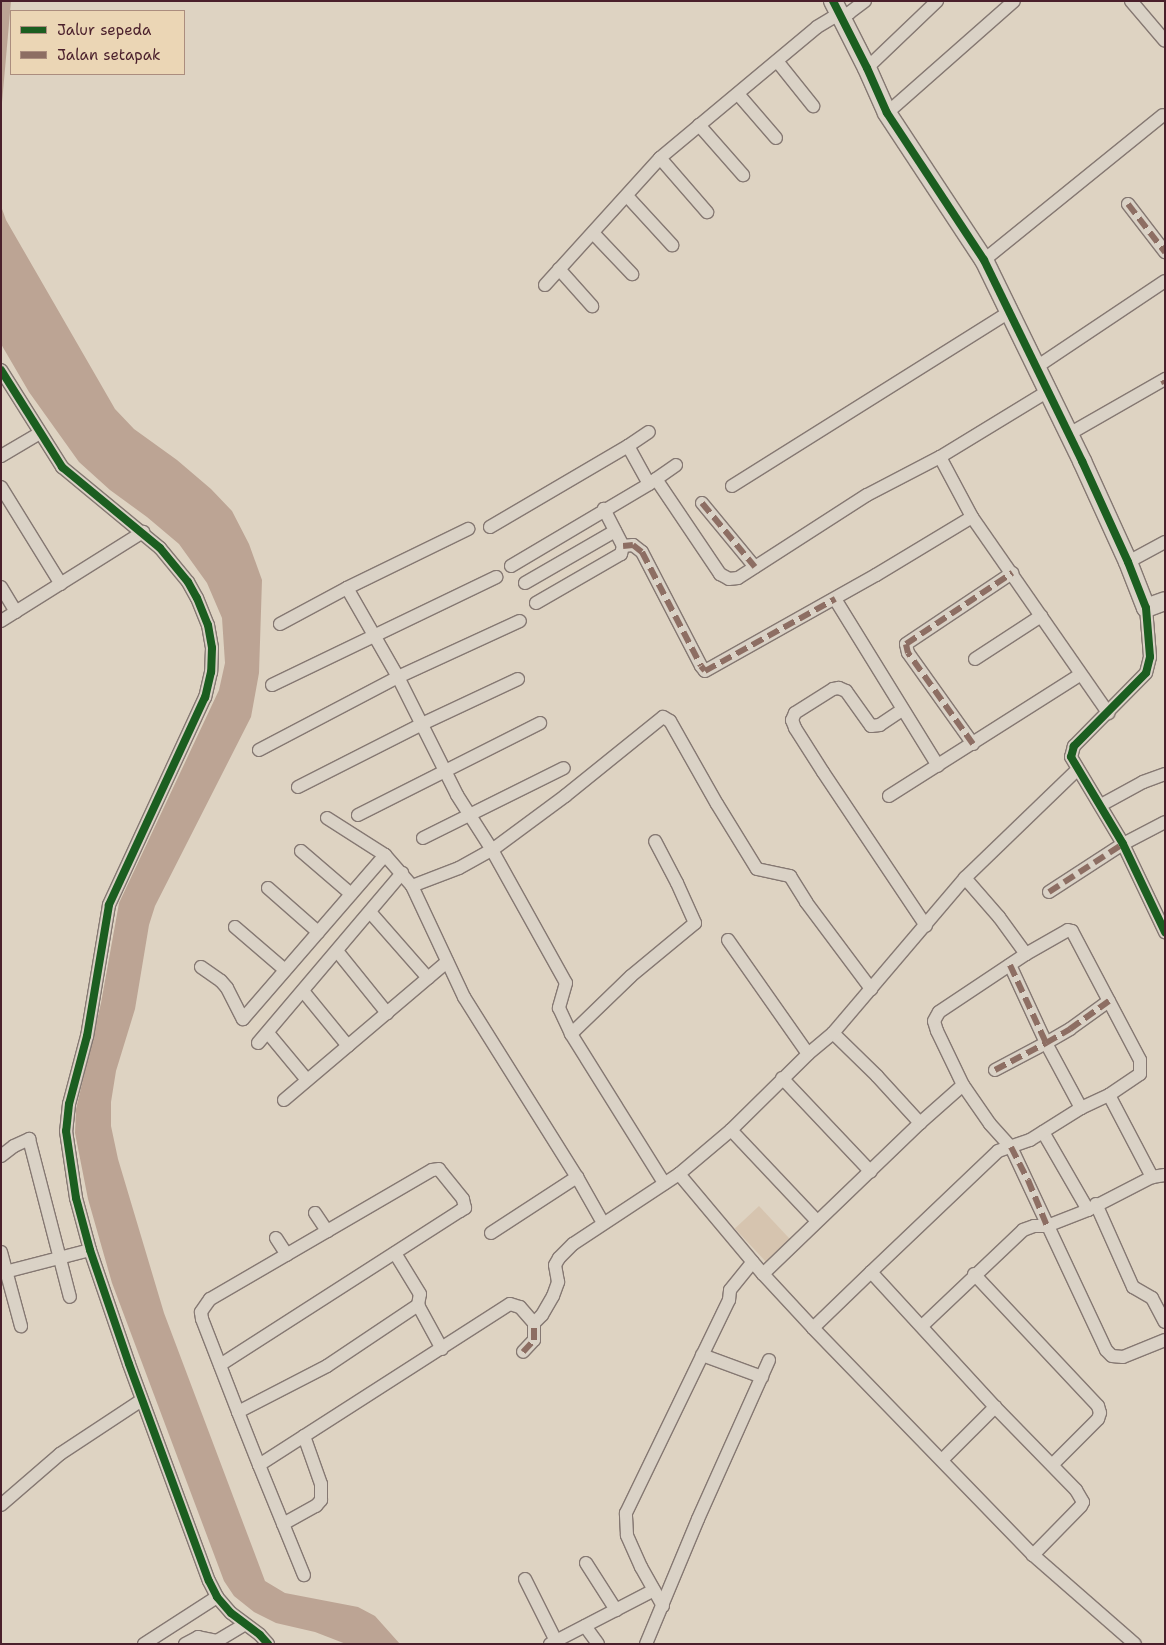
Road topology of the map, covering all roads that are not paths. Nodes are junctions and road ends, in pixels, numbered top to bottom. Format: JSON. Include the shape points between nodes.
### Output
{"nodes":[{"id":1,"x":865,"y":1,"type":"edge"},
{"id":2,"x":937,"y":1,"type":"edge"},
{"id":3,"x":1014,"y":1,"type":"edge"},
{"id":4,"x":1132,"y":1,"type":"edge"},
{"id":5,"x":837,"y":9,"type":"edge"},
{"id":6,"x":1165,"y":41,"type":"edge"},
{"id":7,"x":777,"y":61,"type":"junction"},
{"id":8,"x":867,"y":68,"type":"junction"},
{"id":9,"x":738,"y":94,"type":"junction"},
{"id":10,"x":813,"y":106,"type":"dead end"},
{"id":11,"x":887,"y":113,"type":"junction"},
{"id":12,"x":1163,"y":115,"type":"dead end"},
{"id":13,"x":699,"y":125,"type":"junction"},
{"id":14,"x":776,"y":138,"type":"dead end"},
{"id":15,"x":660,"y":158,"type":"junction"},
{"id":16,"x":742,"y":175,"type":"dead end"},
{"id":17,"x":627,"y":196,"type":"junction"},
{"id":18,"x":1128,"y":204,"type":"dead end"},
{"id":19,"x":708,"y":212,"type":"dead end"},
{"id":20,"x":593,"y":233,"type":"junction"},
{"id":21,"x":672,"y":245,"type":"dead end"},
{"id":22,"x":1165,"y":252,"type":"edge"},
{"id":23,"x":984,"y":260,"type":"junction"},
{"id":24,"x":559,"y":269,"type":"junction"},
{"id":25,"x":632,"y":274,"type":"dead end"},
{"id":26,"x":1165,"y":281,"type":"edge"},
{"id":27,"x":545,"y":285,"type":"dead end"},
{"id":28,"x":592,"y":306,"type":"dead end"},
{"id":29,"x":1008,"y":313,"type":"junction"},
{"id":30,"x":1035,"y":368,"type":"junction"},
{"id":31,"x":1,"y":370,"type":"edge"},
{"id":32,"x":1164,"y":381,"type":"edge"},
{"id":33,"x":1048,"y":392,"type":"junction"},
{"id":34,"x":649,"y":432,"type":"dead end"},
{"id":35,"x":40,"y":433,"type":"junction"},
{"id":36,"x":1069,"y":434,"type":"junction"},
{"id":37,"x":628,"y":446,"type":"junction"},
{"id":38,"x":1,"y":456,"type":"edge"},
{"id":39,"x":940,"y":457,"type":"junction"},
{"id":40,"x":676,"y":465,"type":"dead end"},
{"id":41,"x":652,"y":482,"type":"junction"},
{"id":42,"x":732,"y":486,"type":"dead end"},
{"id":43,"x":1,"y":487,"type":"edge"},
{"id":44,"x":702,"y":502,"type":"dead end"},
{"id":45,"x":604,"y":509,"type":"junction"},
{"id":46,"x":972,"y":517,"type":"junction"},
{"id":47,"x":490,"y":527,"type":"dead end"},
{"id":48,"x":468,"y":529,"type":"dead end"},
{"id":49,"x":615,"y":531,"type":"junction"},
{"id":50,"x":143,"y":532,"type":"junction"},
{"id":51,"x":1165,"y":542,"type":"edge"},
{"id":52,"x":623,"y":546,"type":"junction"},
{"id":53,"x":1128,"y":562,"type":"junction"},
{"id":54,"x":512,"y":566,"type":"dead end"},
{"id":55,"x":755,"y":567,"type":"junction"},
{"id":56,"x":1012,"y":573,"type":"junction"},
{"id":57,"x":496,"y":577,"type":"dead end"},
{"id":58,"x":525,"y":583,"type":"dead end"},
{"id":59,"x":61,"y":584,"type":"junction"},
{"id":60,"x":1,"y":587,"type":"edge"},
{"id":61,"x":347,"y":588,"type":"junction"},
{"id":62,"x":835,"y":599,"type":"junction"},
{"id":63,"x":1165,"y":601,"type":"edge"},
{"id":64,"x":536,"y":603,"type":"dead end"},
{"id":65,"x":1146,"y":608,"type":"junction"},
{"id":66,"x":16,"y":612,"type":"junction"},
{"id":67,"x":1041,"y":616,"type":"junction"},
{"id":68,"x":1,"y":621,"type":"edge"},
{"id":69,"x":520,"y":621,"type":"dead end"},
{"id":70,"x":280,"y":624,"type":"dead end"},
{"id":71,"x":373,"y":634,"type":"junction"},
{"id":72,"x":975,"y":659,"type":"dead end"},
{"id":73,"x":1080,"y":675,"type":"junction"},
{"id":74,"x":398,"y":677,"type":"junction"},
{"id":75,"x":518,"y":679,"type":"dead end"},
{"id":76,"x":272,"y":685,"type":"dead end"},
{"id":77,"x":902,"y":710,"type":"junction"},
{"id":78,"x":1108,"y":713,"type":"junction"},
{"id":79,"x":540,"y":723,"type":"dead end"},
{"id":80,"x":422,"y":724,"type":"junction"},
{"id":81,"x":973,"y":744,"type":"junction"},
{"id":82,"x":259,"y":750,"type":"dead end"},
{"id":83,"x":938,"y":766,"type":"junction"},
{"id":84,"x":564,"y":768,"type":"dead end"},
{"id":85,"x":445,"y":770,"type":"junction"},
{"id":86,"x":1076,"y":770,"type":"junction"},
{"id":87,"x":1165,"y":774,"type":"edge"},
{"id":88,"x":298,"y":787,"type":"dead end"},
{"id":89,"x":889,"y":796,"type":"dead end"},
{"id":90,"x":1101,"y":805,"type":"junction"},
{"id":91,"x":358,"y":815,"type":"dead end"},
{"id":92,"x":470,"y":815,"type":"junction"},
{"id":93,"x":327,"y":818,"type":"dead end"},
{"id":94,"x":1165,"y":822,"type":"edge"},
{"id":95,"x":423,"y":838,"type":"dead end"},
{"id":96,"x":655,"y":841,"type":"dead end"},
{"id":97,"x":1123,"y":844,"type":"junction"},
{"id":98,"x":492,"y":850,"type":"junction"},
{"id":99,"x":301,"y":851,"type":"dead end"},
{"id":100,"x":385,"y":855,"type":"junction"},
{"id":101,"x":402,"y":873,"type":"junction"},
{"id":102,"x":965,"y":878,"type":"junction"},
{"id":103,"x":412,"y":886,"type":"junction"},
{"id":104,"x":268,"y":888,"type":"dead end"},
{"id":105,"x":1049,"y":892,"type":"dead end"},
{"id":106,"x":351,"y":894,"type":"junction"},
{"id":107,"x":370,"y":912,"type":"junction"},
{"id":108,"x":926,"y":926,"type":"junction"},
{"id":109,"x":235,"y":927,"type":"dead end"},
{"id":110,"x":318,"y":932,"type":"junction"},
{"id":111,"x":1165,"y":932,"type":"edge"},
{"id":112,"x":728,"y":940,"type":"dead end"},
{"id":113,"x":338,"y":950,"type":"junction"},
{"id":114,"x":1026,"y":954,"type":"junction"},
{"id":115,"x":447,"y":962,"type":"junction"},
{"id":116,"x":1010,"y":965,"type":"junction"},
{"id":117,"x":201,"y":967,"type":"dead end"},
{"id":118,"x":285,"y":970,"type":"junction"},
{"id":119,"x":428,"y":978,"type":"junction"},
{"id":120,"x":871,"y":989,"type":"junction"},
{"id":121,"x":303,"y":991,"type":"junction"},
{"id":122,"x":1109,"y":1001,"type":"junction"},
{"id":123,"x":387,"y":1013,"type":"junction"},
{"id":124,"x":268,"y":1033,"type":"junction"},
{"id":125,"x":833,"y":1033,"type":"junction"},
{"id":126,"x":571,"y":1034,"type":"junction"},
{"id":127,"x":1046,"y":1042,"type":"junction"},
{"id":128,"x":258,"y":1043,"type":"dead end"},
{"id":129,"x":348,"y":1046,"type":"junction"},
{"id":130,"x":808,"y":1054,"type":"junction"},
{"id":131,"x":995,"y":1070,"type":"dead end"},
{"id":132,"x":782,"y":1078,"type":"junction"},
{"id":133,"x":307,"y":1080,"type":"junction"},
{"id":134,"x":963,"y":1085,"type":"junction"},
{"id":135,"x":1109,"y":1095,"type":"junction"},
{"id":136,"x":284,"y":1100,"type":"dead end"},
{"id":137,"x":1081,"y":1108,"type":"junction"},
{"id":138,"x":920,"y":1123,"type":"junction"},
{"id":139,"x":731,"y":1130,"type":"junction"},
{"id":140,"x":1043,"y":1132,"type":"junction"},
{"id":141,"x":1011,"y":1147,"type":"junction"},
{"id":142,"x":1,"y":1156,"type":"edge"},
{"id":143,"x":871,"y":1172,"type":"junction"},
{"id":144,"x":679,"y":1174,"type":"junction"},
{"id":145,"x":1165,"y":1175,"type":"edge"},
{"id":146,"x":577,"y":1176,"type":"junction"},
{"id":147,"x":1152,"y":1178,"type":"junction"},
{"id":148,"x":664,"y":1183,"type":"junction"},
{"id":149,"x":1092,"y":1207,"type":"junction"},
{"id":150,"x":315,"y":1213,"type":"dead end"},
{"id":151,"x":817,"y":1221,"type":"junction"},
{"id":152,"x":603,"y":1224,"type":"junction"},
{"id":153,"x":1047,"y":1226,"type":"junction"},
{"id":154,"x":327,"y":1231,"type":"junction"},
{"id":155,"x":491,"y":1233,"type":"dead end"},
{"id":156,"x":276,"y":1238,"type":"dead end"},
{"id":157,"x":90,"y":1250,"type":"junction"},
{"id":158,"x":1,"y":1252,"type":"edge"},
{"id":159,"x":396,"y":1253,"type":"junction"},
{"id":160,"x":287,"y":1255,"type":"junction"},
{"id":161,"x":60,"y":1258,"type":"junction"},
{"id":162,"x":753,"y":1262,"type":"junction"},
{"id":163,"x":871,"y":1272,"type":"junction"},
{"id":164,"x":4,"y":1273,"type":"edge"},
{"id":165,"x":763,"y":1274,"type":"junction"},
{"id":166,"x":974,"y":1274,"type":"junction"},
{"id":167,"x":70,"y":1297,"type":"dead end"},
{"id":168,"x":418,"y":1306,"type":"junction"},
{"id":169,"x":1165,"y":1322,"type":"edge"},
{"id":170,"x":534,"y":1323,"type":"junction"},
{"id":171,"x":21,"y":1326,"type":"dead end"},
{"id":172,"x":922,"y":1326,"type":"junction"},
{"id":173,"x":814,"y":1328,"type":"junction"},
{"id":174,"x":1165,"y":1340,"type":"edge"},
{"id":175,"x":442,"y":1349,"type":"junction"},
{"id":176,"x":523,"y":1352,"type":"dead end"},
{"id":177,"x":702,"y":1355,"type":"junction"},
{"id":178,"x":769,"y":1360,"type":"dead end"},
{"id":179,"x":220,"y":1364,"type":"junction"},
{"id":180,"x":762,"y":1377,"type":"junction"},
{"id":181,"x":142,"y":1400,"type":"junction"},
{"id":182,"x":995,"y":1407,"type":"junction"},
{"id":183,"x":238,"y":1412,"type":"junction"},
{"id":184,"x":304,"y":1436,"type":"junction"},
{"id":185,"x":943,"y":1459,"type":"junction"},
{"id":186,"x":259,"y":1465,"type":"junction"},
{"id":187,"x":1052,"y":1465,"type":"junction"},
{"id":188,"x":1,"y":1505,"type":"edge"},
{"id":189,"x":283,"y":1524,"type":"junction"},
{"id":190,"x":1033,"y":1555,"type":"junction"},
{"id":191,"x":586,"y":1563,"type":"dead end"},
{"id":192,"x":304,"y":1574,"type":"dead end"},
{"id":193,"x":525,"y":1578,"type":"dead end"},
{"id":194,"x":654,"y":1590,"type":"junction"},
{"id":195,"x":217,"y":1597,"type":"junction"},
{"id":196,"x":663,"y":1606,"type":"junction"},
{"id":197,"x":616,"y":1610,"type":"junction"},
{"id":198,"x":244,"y":1626,"type":"junction"},
{"id":199,"x":585,"y":1626,"type":"junction"},
{"id":200,"x":553,"y":1642,"type":"edge"},
{"id":201,"x":144,"y":1644,"type":"edge"},
{"id":202,"x":185,"y":1644,"type":"edge"},
{"id":203,"x":268,"y":1644,"type":"edge"},
{"id":204,"x":598,"y":1644,"type":"edge"},
{"id":205,"x":646,"y":1644,"type":"edge"},
{"id":206,"x":1135,"y":1644,"type":"edge"}],
"edges":[{"from":1,"to":5,"type":"street","via":[[852,11]]},
{"from":2,"to":8,"type":"street"},
{"from":3,"to":11,"type":"street"},
{"from":4,"to":6,"type":"street"},
{"from":5,"to":7,"type":"street"},
{"from":5,"to":8,"type":"street"},
{"from":7,"to":9,"type":"street"},
{"from":7,"to":10,"type":"street"},
{"from":8,"to":11,"type":"street"},
{"from":9,"to":13,"type":"street"},
{"from":9,"to":14,"type":"street"},
{"from":11,"to":23,"type":"street"},
{"from":12,"to":23,"type":"street"},
{"from":13,"to":15,"type":"street"},
{"from":13,"to":16,"type":"street"},
{"from":15,"to":17,"type":"street"},
{"from":15,"to":19,"type":"street"},
{"from":17,"to":20,"type":"street"},
{"from":17,"to":21,"type":"street"},
{"from":18,"to":22,"type":"street"},
{"from":20,"to":24,"type":"street"},
{"from":20,"to":25,"type":"street"},
{"from":23,"to":29,"type":"street"},
{"from":24,"to":27,"type":"street"},
{"from":24,"to":28,"type":"street"},
{"from":26,"to":30,"type":"street"},
{"from":29,"to":30,"type":"street"},
{"from":29,"to":42,"type":"street"},
{"from":30,"to":33,"type":"street"},
{"from":31,"to":35,"type":"street"},
{"from":32,"to":36,"type":"street"},
{"from":33,"to":36,"type":"street"},
{"from":33,"to":39,"type":"street"},
{"from":34,"to":37,"type":"street"},
{"from":35,"to":38,"type":"street"},
{"from":35,"to":50,"type":"street","via":[[62,467]]},
{"from":36,"to":53,"type":"street"},
{"from":37,"to":41,"type":"street"},
{"from":37,"to":47,"type":"street"},
{"from":39,"to":46,"type":"street"},
{"from":39,"to":55,"type":"street","via":[[867,495]]},
{"from":40,"to":41,"type":"street"},
{"from":41,"to":45,"type":"street"},
{"from":41,"to":55,"type":"street","via":[[720,574],[729,579],[738,578]]},
{"from":43,"to":59,"type":"street"},
{"from":44,"to":55,"type":"street"},
{"from":45,"to":49,"type":"street"},
{"from":45,"to":54,"type":"street"},
{"from":46,"to":56,"type":"street"},
{"from":46,"to":62,"type":"street"},
{"from":48,"to":61,"type":"street"},
{"from":49,"to":52,"type":"street"},
{"from":49,"to":58,"type":"street"},
{"from":50,"to":59,"type":"street"},
{"from":50,"to":157,"type":"street","via":[[171,560],[197,598],[208,625],[212,648],[211,672],[196,720],[109,905],[87,1036],[69,1104],[66,1130],[76,1198]]},
{"from":51,"to":53,"type":"street"},
{"from":52,"to":62,"type":"street","via":[[633,546],[642,552],[705,670]]},
{"from":52,"to":64,"type":"street","via":[[621,554]]},
{"from":53,"to":65,"type":"street"},
{"from":56,"to":67,"type":"street"},
{"from":56,"to":81,"type":"street","via":[[906,644],[908,653]]},
{"from":57,"to":71,"type":"street"},
{"from":59,"to":66,"type":"street"},
{"from":60,"to":66,"type":"street"},
{"from":61,"to":70,"type":"street"},
{"from":61,"to":71,"type":"street"},
{"from":62,"to":77,"type":"street"},
{"from":63,"to":65,"type":"street"},
{"from":65,"to":78,"type":"street","via":[[1149,665],[1141,680]]},
{"from":66,"to":68,"type":"street"},
{"from":67,"to":72,"type":"street"},
{"from":67,"to":73,"type":"street"},
{"from":69,"to":74,"type":"street"},
{"from":71,"to":74,"type":"street"},
{"from":71,"to":76,"type":"street"},
{"from":73,"to":78,"type":"street"},
{"from":73,"to":81,"type":"street"},
{"from":74,"to":80,"type":"street"},
{"from":74,"to":82,"type":"street"},
{"from":75,"to":80,"type":"street"},
{"from":77,"to":83,"type":"street"},
{"from":77,"to":108,"type":"street","via":[[880,725],[871,726],[846,690],[839,688],[795,714],[792,720]]},
{"from":78,"to":86,"type":"street","via":[[1072,750],[1071,760]]},
{"from":79,"to":85,"type":"street"},
{"from":80,"to":85,"type":"street"},
{"from":80,"to":88,"type":"street"},
{"from":81,"to":83,"type":"street"},
{"from":83,"to":89,"type":"street"},
{"from":84,"to":92,"type":"street"},
{"from":85,"to":91,"type":"street"},
{"from":85,"to":92,"type":"street"},
{"from":86,"to":90,"type":"street"},
{"from":86,"to":102,"type":"street"},
{"from":87,"to":90,"type":"street"},
{"from":90,"to":97,"type":"street"},
{"from":92,"to":95,"type":"street"},
{"from":92,"to":98,"type":"street"},
{"from":93,"to":100,"type":"street"},
{"from":94,"to":97,"type":"street"},
{"from":96,"to":126,"type":"street","via":[[695,923],[631,976]]},
{"from":97,"to":105,"type":"street"},
{"from":97,"to":111,"type":"street"},
{"from":98,"to":103,"type":"street","via":[[459,868]]},
{"from":98,"to":120,"type":"street","via":[[656,722],[666,718],[757,869],[790,876]]},
{"from":98,"to":126,"type":"street","via":[[566,983],[559,1008]]},
{"from":99,"to":106,"type":"street"},
{"from":100,"to":101,"type":"street"},
{"from":100,"to":106,"type":"street"},
{"from":101,"to":103,"type":"street"},
{"from":101,"to":107,"type":"street"},
{"from":102,"to":108,"type":"street"},
{"from":102,"to":114,"type":"street"},
{"from":103,"to":115,"type":"street"},
{"from":104,"to":110,"type":"street"},
{"from":106,"to":110,"type":"street"},
{"from":107,"to":113,"type":"street"},
{"from":107,"to":119,"type":"street"},
{"from":108,"to":120,"type":"street"},
{"from":109,"to":118,"type":"street"},
{"from":110,"to":118,"type":"street"},
{"from":112,"to":130,"type":"street"},
{"from":113,"to":121,"type":"street"},
{"from":113,"to":123,"type":"street"},
{"from":114,"to":116,"type":"street"},
{"from":114,"to":122,"type":"street","via":[[1068,930],[1072,931]]},
{"from":115,"to":119,"type":"street"},
{"from":115,"to":146,"type":"street","via":[[469,1005]]},
{"from":116,"to":127,"type":"street"},
{"from":116,"to":134,"type":"street","via":[[939,1012],[934,1020]]},
{"from":117,"to":118,"type":"street","via":[[227,988],[243,1019]]},
{"from":119,"to":123,"type":"street"},
{"from":120,"to":125,"type":"street"},
{"from":121,"to":124,"type":"street"},
{"from":121,"to":129,"type":"street"},
{"from":122,"to":127,"type":"street"},
{"from":122,"to":135,"type":"street","via":[[1140,1060],[1141,1069],[1135,1079]]},
{"from":123,"to":129,"type":"street"},
{"from":124,"to":128,"type":"street"},
{"from":124,"to":133,"type":"street"},
{"from":125,"to":130,"type":"street"},
{"from":125,"to":138,"type":"street"},
{"from":126,"to":148,"type":"street"},
{"from":127,"to":131,"type":"street"},
{"from":127,"to":137,"type":"street"},
{"from":129,"to":133,"type":"street"},
{"from":130,"to":132,"type":"street"},
{"from":132,"to":139,"type":"street"},
{"from":132,"to":143,"type":"street"},
{"from":133,"to":136,"type":"street"},
{"from":134,"to":138,"type":"street"},
{"from":134,"to":141,"type":"street","via":[[990,1124]]},
{"from":135,"to":137,"type":"street"},
{"from":135,"to":147,"type":"street"},
{"from":137,"to":140,"type":"street"},
{"from":138,"to":143,"type":"street"},
{"from":139,"to":144,"type":"street"},
{"from":139,"to":151,"type":"street"},
{"from":140,"to":141,"type":"street"},
{"from":140,"to":149,"type":"street"},
{"from":141,"to":153,"type":"street"},
{"from":141,"to":163,"type":"street","via":[[998,1151]]},
{"from":142,"to":161,"type":"street","via":[[29,1139]]},
{"from":143,"to":151,"type":"street"},
{"from":144,"to":148,"type":"street"},
{"from":144,"to":162,"type":"street"},
{"from":145,"to":147,"type":"street"},
{"from":146,"to":152,"type":"street"},
{"from":146,"to":155,"type":"street"},
{"from":147,"to":149,"type":"street"},
{"from":148,"to":152,"type":"street"},
{"from":149,"to":153,"type":"street"},
{"from":149,"to":169,"type":"street","via":[[1133,1287],[1152,1298]]},
{"from":150,"to":154,"type":"street"},
{"from":151,"to":165,"type":"street"},
{"from":152,"to":170,"type":"street","via":[[573,1244],[559,1258],[555,1265],[558,1282],[553,1296]]},
{"from":153,"to":166,"type":"street","via":[[1023,1230]]},
{"from":153,"to":174,"type":"street","via":[[1106,1350],[1112,1356],[1123,1357]]},
{"from":154,"to":159,"type":"street","via":[[426,1173],[439,1170],[463,1200],[465,1208]]},
{"from":154,"to":160,"type":"street"},
{"from":156,"to":160,"type":"street"},
{"from":157,"to":161,"type":"street"},
{"from":157,"to":181,"type":"street"},
{"from":158,"to":164,"type":"street"},
{"from":159,"to":168,"type":"street","via":[[420,1294]]},
{"from":159,"to":179,"type":"street"},
{"from":160,"to":179,"type":"street","via":[[204,1306],[202,1319]]},
{"from":161,"to":164,"type":"street"},
{"from":161,"to":167,"type":"street"},
{"from":162,"to":165,"type":"street"},
{"from":162,"to":177,"type":"street","via":[[730,1290],[729,1300]]},
{"from":163,"to":172,"type":"street"},
{"from":163,"to":173,"type":"street"},
{"from":164,"to":171,"type":"street"},
{"from":165,"to":173,"type":"street"},
{"from":166,"to":172,"type":"street"},
{"from":166,"to":187,"type":"street","via":[[1098,1406],[1098,1419]]},
{"from":168,"to":175,"type":"street"},
{"from":168,"to":183,"type":"street","via":[[327,1366]]},
{"from":170,"to":175,"type":"street","via":[[520,1307],[510,1304]]},
{"from":170,"to":176,"type":"street","via":[[534,1340]]},
{"from":172,"to":182,"type":"street"},
{"from":173,"to":185,"type":"street"},
{"from":175,"to":184,"type":"street"},
{"from":177,"to":180,"type":"street"},
{"from":177,"to":194,"type":"street","via":[[626,1513],[627,1535]]},
{"from":178,"to":180,"type":"street"},
{"from":179,"to":183,"type":"street"},
{"from":180,"to":196,"type":"street"},
{"from":181,"to":188,"type":"street","via":[[60,1454]]},
{"from":181,"to":195,"type":"street"},
{"from":182,"to":185,"type":"street"},
{"from":182,"to":187,"type":"street"},
{"from":183,"to":186,"type":"street"},
{"from":184,"to":186,"type":"street"},
{"from":184,"to":189,"type":"street","via":[[321,1484],[321,1500]]},
{"from":185,"to":190,"type":"street"},
{"from":186,"to":189,"type":"street"},
{"from":187,"to":190,"type":"street","via":[[1083,1502]]},
{"from":189,"to":192,"type":"street"},
{"from":190,"to":206,"type":"street"},
{"from":191,"to":197,"type":"street"},
{"from":193,"to":200,"type":"street"},
{"from":194,"to":196,"type":"street"},
{"from":194,"to":197,"type":"street"},
{"from":195,"to":198,"type":"street"},
{"from":195,"to":201,"type":"street"},
{"from":196,"to":205,"type":"street"},
{"from":197,"to":199,"type":"street"},
{"from":198,"to":202,"type":"street","via":[[217,1641],[198,1637]]},
{"from":198,"to":203,"type":"street"},
{"from":199,"to":200,"type":"street"},
{"from":199,"to":204,"type":"street"}]}
